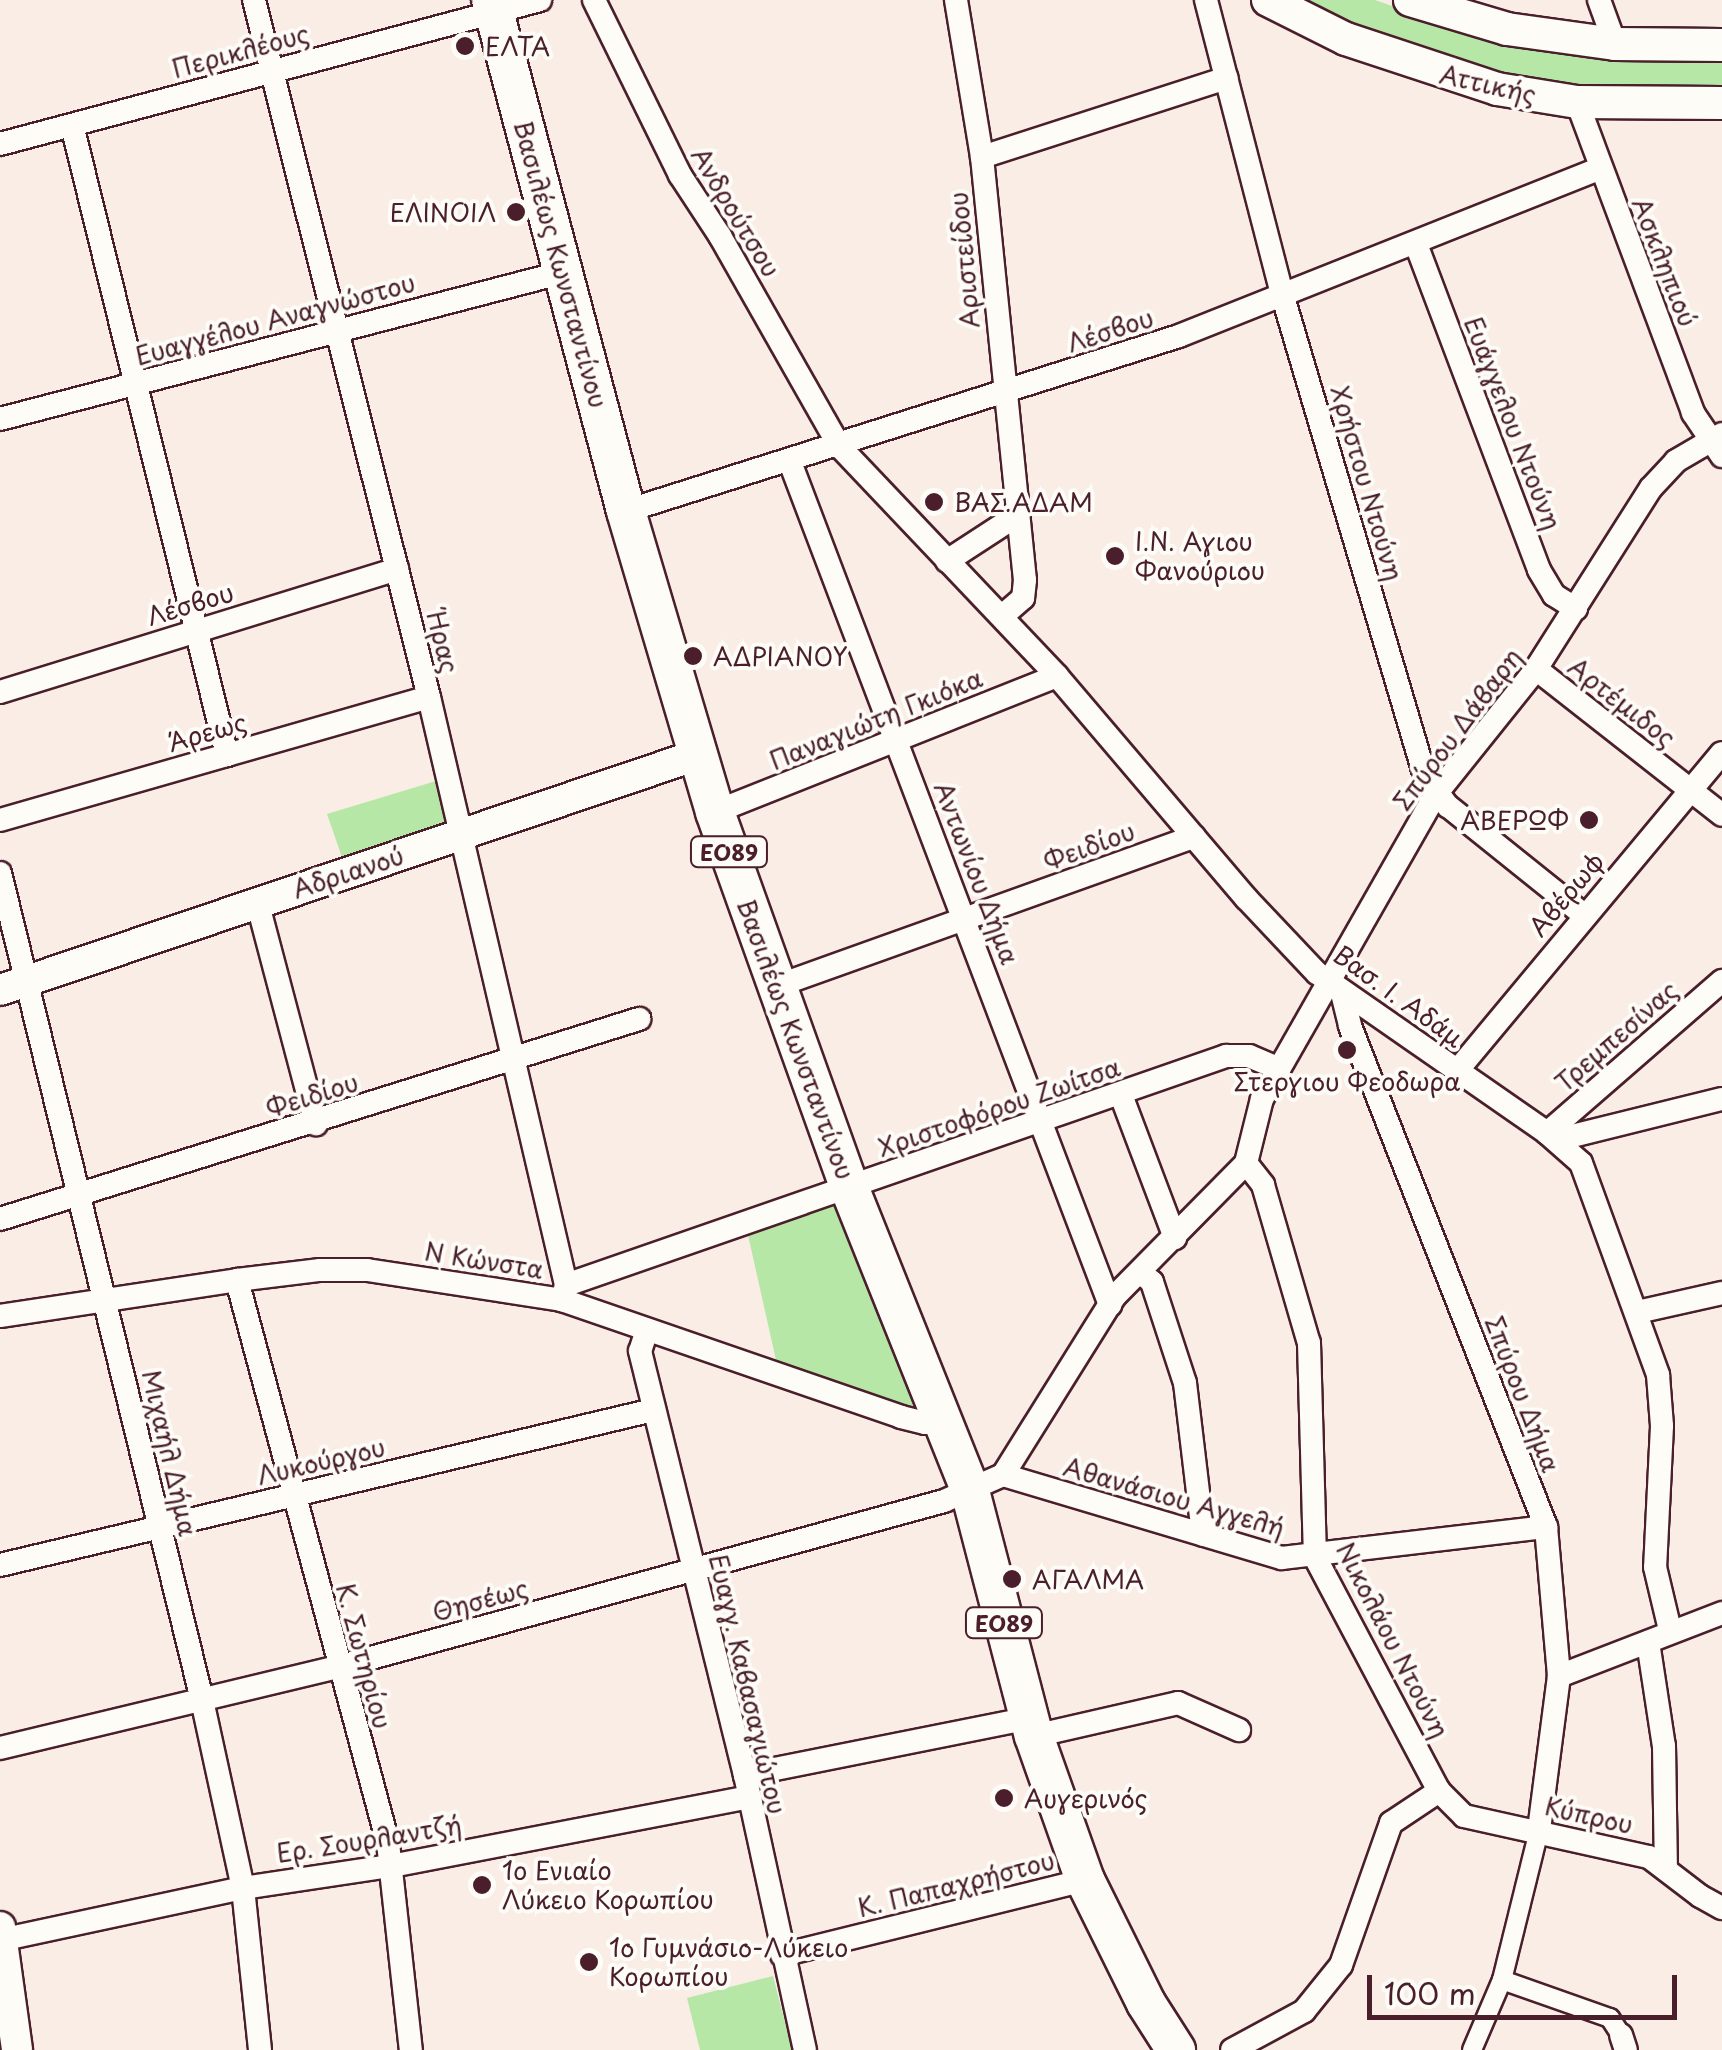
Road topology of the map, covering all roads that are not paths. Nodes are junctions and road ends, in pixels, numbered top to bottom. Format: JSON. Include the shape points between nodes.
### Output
{"nodes":[{"id":1,"x":254,"y":0,"type":"edge"},
{"id":2,"x":540,"y":0,"type":"edge"},
{"id":3,"x":594,"y":0,"type":"edge"},
{"id":4,"x":956,"y":0,"type":"edge"},
{"id":5,"x":1206,"y":0,"type":"edge"},
{"id":6,"x":1268,"y":0,"type":"edge"},
{"id":7,"x":1410,"y":0,"type":"edge"},
{"id":8,"x":1599,"y":0,"type":"edge"},
{"id":9,"x":493,"y":5,"type":"edge"},
{"id":10,"x":1615,"y":44,"type":"junction"},
{"id":11,"x":1722,"y":45,"type":"edge"},
{"id":12,"x":273,"y":71,"type":"junction"},
{"id":13,"x":1227,"y":78,"type":"junction"},
{"id":14,"x":1577,"y":102,"type":"junction"},
{"id":15,"x":1722,"y":103,"type":"edge"},
{"id":16,"x":72,"y":125,"type":"junction"},
{"id":17,"x":0,"y":144,"type":"edge"},
{"id":18,"x":982,"y":157,"type":"junction"},
{"id":19,"x":1599,"y":169,"type":"junction"},
{"id":20,"x":1416,"y":244,"type":"junction"},
{"id":21,"x":564,"y":272,"type":"junction"},
{"id":22,"x":1284,"y":297,"type":"junction"},
{"id":23,"x":340,"y":331,"type":"junction"},
{"id":24,"x":138,"y":384,"type":"junction"},
{"id":25,"x":1004,"y":393,"type":"junction"},
{"id":26,"x":0,"y":419,"type":"edge"},
{"id":27,"x":1718,"y":443,"type":"edge"},
{"id":28,"x":840,"y":447,"type":"junction"},
{"id":29,"x":790,"y":462,"type":"junction"},
{"id":30,"x":626,"y":511,"type":"junction"},
{"id":31,"x":1016,"y":516,"type":"junction"},
{"id":32,"x":947,"y":561,"type":"junction"},
{"id":33,"x":396,"y":569,"type":"junction"},
{"id":34,"x":1576,"y":609,"type":"junction"},
{"id":35,"x":1002,"y":616,"type":"junction"},
{"id":36,"x":197,"y":631,"type":"junction"},
{"id":37,"x":1536,"y":669,"type":"junction"},
{"id":38,"x":1057,"y":676,"type":"junction"},
{"id":39,"x":0,"y":692,"type":"edge"},
{"id":40,"x":428,"y":696,"type":"junction"},
{"id":41,"x":896,"y":741,"type":"junction"},
{"id":42,"x":1722,"y":753,"type":"edge"},
{"id":43,"x":227,"y":755,"type":"junction"},
{"id":44,"x":697,"y":755,"type":"junction"},
{"id":45,"x":1690,"y":790,"type":"junction"},
{"id":46,"x":1436,"y":794,"type":"junction"},
{"id":47,"x":715,"y":812,"type":"junction"},
{"id":48,"x":1722,"y":815,"type":"edge"},
{"id":49,"x":0,"y":820,"type":"edge"},
{"id":50,"x":462,"y":836,"type":"junction"},
{"id":51,"x":1194,"y":837,"type":"junction"},
{"id":52,"x":0,"y":873,"type":"edge"},
{"id":53,"x":258,"y":901,"type":"junction"},
{"id":54,"x":1584,"y":915,"type":"junction"},
{"id":55,"x":965,"y":920,"type":"junction"},
{"id":56,"x":1722,"y":980,"type":"edge"},
{"id":57,"x":13,"y":985,"type":"edge"},
{"id":58,"x":777,"y":986,"type":"junction"},
{"id":59,"x":1336,"y":989,"type":"junction"},
{"id":60,"x":638,"y":1019,"type":"dead end"},
{"id":61,"x":513,"y":1059,"type":"junction"},
{"id":62,"x":1279,"y":1069,"type":"junction"},
{"id":63,"x":1456,"y":1072,"type":"junction"},
{"id":64,"x":1121,"y":1094,"type":"junction"},
{"id":65,"x":1722,"y":1099,"type":"edge"},
{"id":66,"x":1042,"y":1120,"type":"junction"},
{"id":67,"x":316,"y":1124,"type":"junction"},
{"id":68,"x":1551,"y":1136,"type":"junction"},
{"id":69,"x":1246,"y":1163,"type":"junction"},
{"id":70,"x":849,"y":1187,"type":"junction"},
{"id":71,"x":82,"y":1194,"type":"junction"},
{"id":72,"x":0,"y":1219,"type":"edge"},
{"id":73,"x":1174,"y":1238,"type":"junction"},
{"id":74,"x":1141,"y":1273,"type":"junction"},
{"id":75,"x":237,"y":1280,"type":"junction"},
{"id":76,"x":564,"y":1292,"type":"junction"},
{"id":77,"x":1722,"y":1293,"type":"edge"},
{"id":78,"x":106,"y":1300,"type":"junction"},
{"id":79,"x":1110,"y":1305,"type":"junction"},
{"id":80,"x":1637,"y":1312,"type":"junction"},
{"id":81,"x":0,"y":1316,"type":"edge"},
{"id":82,"x":646,"y":1332,"type":"junction"},
{"id":83,"x":654,"y":1410,"type":"junction"},
{"id":84,"x":943,"y":1417,"type":"junction"},
{"id":85,"x":986,"y":1482,"type":"junction"},
{"id":86,"x":294,"y":1496,"type":"junction"},
{"id":87,"x":159,"y":1527,"type":"junction"},
{"id":88,"x":1546,"y":1527,"type":"junction"},
{"id":89,"x":1203,"y":1534,"type":"junction"},
{"id":90,"x":1315,"y":1557,"type":"junction"},
{"id":91,"x":0,"y":1565,"type":"edge"},
{"id":92,"x":693,"y":1571,"type":"junction"},
{"id":93,"x":1722,"y":1612,"type":"edge"},
{"id":94,"x":1670,"y":1630,"type":"junction"},
{"id":95,"x":1648,"y":1642,"type":"junction"},
{"id":96,"x":338,"y":1667,"type":"junction"},
{"id":97,"x":1559,"y":1676,"type":"junction"},
{"id":98,"x":202,"y":1700,"type":"junction"},
{"id":99,"x":1031,"y":1727,"type":"junction"},
{"id":100,"x":1239,"y":1730,"type":"dead end"},
{"id":101,"x":0,"y":1748,"type":"edge"},
{"id":102,"x":746,"y":1786,"type":"junction"},
{"id":103,"x":1439,"y":1790,"type":"junction"},
{"id":104,"x":1538,"y":1832,"type":"junction"},
{"id":105,"x":391,"y":1866,"type":"junction"},
{"id":106,"x":1666,"y":1870,"type":"junction"},
{"id":107,"x":1085,"y":1880,"type":"junction"},
{"id":108,"x":243,"y":1888,"type":"junction"},
{"id":109,"x":1722,"y":1908,"type":"edge"},
{"id":110,"x":1,"y":1936,"type":"edge"},
{"id":111,"x":782,"y":1955,"type":"junction"},
{"id":112,"x":1502,"y":1980,"type":"junction"},
{"id":113,"x":1624,"y":2042,"type":"edge"},
{"id":114,"x":17,"y":2050,"type":"edge"},
{"id":115,"x":260,"y":2050,"type":"edge"},
{"id":116,"x":410,"y":2050,"type":"edge"},
{"id":117,"x":804,"y":2050,"type":"edge"},
{"id":118,"x":1176,"y":2050,"type":"edge"},
{"id":119,"x":1232,"y":2050,"type":"edge"},
{"id":120,"x":1472,"y":2050,"type":"edge"}],
"edges":[{"from":1,"to":12,"type":"street","name":"Ήρας"},
{"from":2,"to":9,"type":"street","name":"Περικλέους"},
{"from":3,"to":28,"type":"street","name":"Ανδρούτσου","via":[[680,175]]},
{"from":4,"to":18,"type":"street","name":"Αριστείδου"},
{"from":5,"to":13,"type":"street","name":"Χρήστου Ντούνη"},
{"from":6,"to":14,"type":"main road","name":"Αττικής","via":[[1429,70]]},
{"from":7,"to":10,"type":"main road","via":[[1507,29]]},
{"from":8,"to":10,"type":"street"},
{"from":9,"to":12,"type":"street","name":"Περικλέους"},
{"from":9,"to":21,"type":"main road","name":"Βασιλέως Κωνσταντίνου","number":"ΕΟ89"},
{"from":10,"to":11,"type":"main road"},
{"from":12,"to":16,"type":"street","name":"Περικλέους"},
{"from":12,"to":23,"type":"street","name":"Ήρας"},
{"from":13,"to":18,"type":"street"},
{"from":13,"to":22,"type":"street","name":"Χρήστου Ντούνη"},
{"from":14,"to":15,"type":"main road","name":"Αττικής"},
{"from":14,"to":19,"type":"street","name":"Ασκληπιού"},
{"from":16,"to":17,"type":"street","name":"Περικλέους"},
{"from":16,"to":24,"type":"street"},
{"from":18,"to":25,"type":"street","name":"Αριστείδου"},
{"from":19,"to":20,"type":"street","name":"Λέσβου"},
{"from":19,"to":27,"type":"street","name":"Ασκληπιού","via":[[1693,413]]},
{"from":20,"to":22,"type":"street","name":"Λέσβου"},
{"from":20,"to":34,"type":"street","name":"Ευάγγελου Ντούνη","via":[[1539,570],[1554,595]]},
{"from":21,"to":23,"type":"street","name":"Ευαγγέλου Αναγνώστου"},
{"from":21,"to":30,"type":"main road","name":"Βασιλέως Κωνσταντίνου","number":"ΕΟ89"},
{"from":22,"to":25,"type":"street","name":"Λέσβου"},
{"from":22,"to":46,"type":"street","name":"Χρήστου Ντούνη","via":[[1415,748]]},
{"from":23,"to":24,"type":"street","name":"Ευαγγέλου Αναγνώστου"},
{"from":23,"to":33,"type":"street","name":"Ήρας"},
{"from":24,"to":26,"type":"street","name":"Ευαγγέλου Αναγνώστου"},
{"from":24,"to":36,"type":"street"},
{"from":25,"to":28,"type":"street","name":"Λέσβου"},
{"from":25,"to":31,"type":"street","name":"Αριστείδου"},
{"from":27,"to":34,"type":"street","name":"Σπύρου Δάβαρη","via":[[1676,461],[1651,488]]},
{"from":28,"to":29,"type":"street","name":"Λέσβου"},
{"from":28,"to":32,"type":"street","name":"Βασ. Ι. Αδάμ"},
{"from":29,"to":30,"type":"street","name":"Λέσβου"},
{"from":29,"to":41,"type":"street","name":"Αντωνίου Δήμα"},
{"from":30,"to":44,"type":"main road","name":"Βασιλέως Κωνσταντίνου","number":"ΕΟ89"},
{"from":31,"to":32,"type":"street"},
{"from":31,"to":35,"type":"street","name":"Αριστείδου","via":[[1025,589]]},
{"from":32,"to":35,"type":"street","name":"Βασ. Ι. Αδάμ"},
{"from":33,"to":36,"type":"street","name":"Λέσβου"},
{"from":33,"to":40,"type":"street","name":"Ήρας"},
{"from":34,"to":37,"type":"street","name":"Σπύρου Δάβαρη"},
{"from":35,"to":38,"type":"street","name":"Βασ. Ι. Αδάμ"},
{"from":36,"to":39,"type":"street","name":"Λέσβου"},
{"from":36,"to":43,"type":"street"},
{"from":37,"to":45,"type":"street","name":"Αρτέμιδος"},
{"from":37,"to":46,"type":"street","name":"Σπύρου Δάβαρη"},
{"from":38,"to":41,"type":"street","name":"Παναγιώτη Γκιόκα"},
{"from":38,"to":51,"type":"street","name":"Βασ. Ι. Αδάμ"},
{"from":40,"to":43,"type":"street","name":"Άρεως"},
{"from":40,"to":50,"type":"street","name":"Ήρας"},
{"from":41,"to":47,"type":"street","name":"Παναγιώτη Γκιόκα"},
{"from":41,"to":55,"type":"street","name":"Αντωνίου Δήμα"},
{"from":42,"to":45,"type":"street","name":"Αβέρωφ"},
{"from":43,"to":49,"type":"street","name":"Άρεως"},
{"from":44,"to":47,"type":"main road","name":"Βασιλέως Κωνσταντίνου","number":"ΕΟ89"},
{"from":44,"to":50,"type":"street","name":"Αδριανού"},
{"from":45,"to":48,"type":"street","name":"Αρτέμιδος"},
{"from":45,"to":54,"type":"street","name":"Αβέρωφ"},
{"from":46,"to":54,"type":"street","name":"Χρήστου Ντούνη"},
{"from":46,"to":59,"type":"street","name":"Σπύρου Δάβαρη"},
{"from":47,"to":58,"type":"main road","name":"Βασιλέως Κωνσταντίνου","number":"ΕΟ89"},
{"from":50,"to":53,"type":"street","name":"Αδριανού"},
{"from":50,"to":61,"type":"street","name":"Ήρας"},
{"from":51,"to":55,"type":"street","name":"Φειδίου"},
{"from":51,"to":59,"type":"street","name":"Βασ. Ι. Αδάμ"},
{"from":52,"to":57,"type":"street","name":"Μιχαήλ Δήμα"},
{"from":53,"to":57,"type":"street","name":"Αδριανού"},
{"from":53,"to":67,"type":"street"},
{"from":54,"to":63,"type":"street","name":"Αβέρωφ"},
{"from":55,"to":58,"type":"street","name":"Φειδίου"},
{"from":55,"to":66,"type":"street","name":"Αντωνίου Δήμα"},
{"from":56,"to":68,"type":"street","name":"Τρεμπεσίνας"},
{"from":57,"to":71,"type":"street","name":"Μιχαήλ Δήμα"},
{"from":58,"to":70,"type":"main road","name":"Βασιλέως Κωνσταντίνου","number":"ΕΟ89"},
{"from":59,"to":62,"type":"street","name":"Σπύρου Δάβαρη"},
{"from":59,"to":63,"type":"street","name":"Βασ. Ι. Αδάμ"},
{"from":59,"to":88,"type":"street","name":"Σπύρου Δήμα"},
{"from":60,"to":61,"type":"street","name":"Φειδίου"},
{"from":61,"to":67,"type":"street","name":"Φειδίου"},
{"from":61,"to":76,"type":"street","name":"Ήρας"},
{"from":62,"to":64,"type":"street","name":"Χριστοφόρου Ζωίτσα","via":[[1249,1056],[1226,1056]]},
{"from":62,"to":69,"type":"street","name":"Σπύρου Δάβαρη","via":[[1256,1113]]},
{"from":63,"to":68,"type":"street","name":"Βασ. Ι. Αδάμ"},
{"from":64,"to":66,"type":"street","name":"Χριστοφόρου Ζωίτσα"},
{"from":64,"to":73,"type":"street"},
{"from":65,"to":68,"type":"street"},
{"from":66,"to":70,"type":"street","name":"Χριστοφόρου Ζωίτσα"},
{"from":66,"to":79,"type":"street","name":"Αντωνίου Δήμα"},
{"from":67,"to":71,"type":"street","name":"Φειδίου"},
{"from":68,"to":80,"type":"street","name":"Βασ. Ι. Αδάμ","via":[[1586,1172]]},
{"from":69,"to":73,"type":"street"},
{"from":69,"to":90,"type":"street","name":"Νικολάου Ντούνη","via":[[1263,1185],[1309,1342]]},
{"from":70,"to":76,"type":"street","name":"Χριστοφόρου Ζωίτσα"},
{"from":70,"to":84,"type":"main road","name":"Βασιλέως Κωνσταντίνου","number":"ΕΟ89"},
{"from":71,"to":72,"type":"street","name":"Φειδίου"},
{"from":71,"to":78,"type":"street","name":"Μιχαήλ Δήμα"},
{"from":73,"to":74,"type":"street"},
{"from":74,"to":79,"type":"street"},
{"from":74,"to":89,"type":"street","via":[[1152,1282],[1185,1383]]},
{"from":75,"to":76,"type":"street","name":"Ν Κώνστα","via":[[367,1270]]},
{"from":75,"to":78,"type":"street","name":"Ν Κώνστα"},
{"from":75,"to":86,"type":"street","name":"Κ. Σωτηρίου"},
{"from":76,"to":82,"type":"street","name":"Ν Κώνστα"},
{"from":77,"to":80,"type":"street"},
{"from":78,"to":81,"type":"street","name":"Ν Κώνστα"},
{"from":78,"to":87,"type":"street","name":"Μιχαήλ Δήμα"},
{"from":79,"to":85,"type":"street"},
{"from":80,"to":94,"type":"street","name":"Βασ. Ι. Αδάμ","via":[[1660,1388],[1654,1550]]},
{"from":82,"to":83,"type":"street","name":"Ευαγγ. Καβασαγιώτου","via":[[640,1351]]},
{"from":82,"to":84,"type":"street","name":"Ν Κώνστα","via":[[902,1417],[925,1423]]},
{"from":83,"to":86,"type":"street","name":"Λυκούργου"},
{"from":83,"to":92,"type":"street","name":"Ευαγγ. Καβασαγιώτου"},
{"from":84,"to":85,"type":"main road","name":"Βασιλέως Κωνσταντίνου","number":"ΕΟ89"},
{"from":85,"to":89,"type":"street","name":"Αθανάσιου Αγγελή"},
{"from":85,"to":92,"type":"street","name":"Θησέως","via":[[944,1501]]},
{"from":85,"to":99,"type":"main road","name":"Βασιλέως Κωνσταντίνου","number":"ΕΟ89"},
{"from":86,"to":87,"type":"street","name":"Λυκούργου"},
{"from":86,"to":96,"type":"street","name":"Κ. Σωτηρίου"},
{"from":87,"to":91,"type":"street","name":"Λυκούργου"},
{"from":87,"to":98,"type":"street","name":"Μιχαήλ Δήμα"},
{"from":88,"to":90,"type":"street","name":"Αθανάσιου Αγγελή"},
{"from":88,"to":97,"type":"street","name":"Σπύρου Δήμα"},
{"from":89,"to":90,"type":"street","name":"Αθανάσιου Αγγελή","via":[[1282,1558]]},
{"from":90,"to":103,"type":"street","name":"Νικολάου Ντούνη"},
{"from":92,"to":96,"type":"street","name":"Θησέως"},
{"from":92,"to":102,"type":"street","name":"Ευαγγ. Καβασαγιώτου"},
{"from":93,"to":94,"type":"street"},
{"from":94,"to":95,"type":"street"},
{"from":95,"to":97,"type":"street"},
{"from":95,"to":106,"type":"street","via":[[1664,1746]]},
{"from":96,"to":98,"type":"street","name":"Θησέως"},
{"from":96,"to":105,"type":"street","name":"Κ. Σωτηρίου"},
{"from":97,"to":104,"type":"street","name":"Σπύρου Δήμα"},
{"from":98,"to":101,"type":"street","name":"Θησέως"},
{"from":98,"to":108,"type":"street","name":"Μιχαήλ Δήμα"},
{"from":99,"to":100,"type":"street","name":"Ερ. Σουρλαντζή","via":[[1178,1703]]},
{"from":99,"to":102,"type":"street","name":"Ερ. Σουρλαντζή"},
{"from":99,"to":107,"type":"main road","name":"Βασιλέως Κωνσταντίνου","number":"ΕΟ89"},
{"from":102,"to":105,"type":"street","name":"Ερ. Σουρλαντζή"},
{"from":102,"to":111,"type":"street","name":"Ευαγγ. Καβασαγιώτου"},
{"from":103,"to":104,"type":"street","name":"Κύπρου","via":[[1464,1816]]},
{"from":103,"to":119,"type":"street","via":[[1391,1823],[1342,1965],[1304,2011]]},
{"from":104,"to":106,"type":"street","name":"Κύπρου","via":[[1648,1856]]},
{"from":104,"to":112,"type":"street"},
{"from":105,"to":108,"type":"street","name":"Ερ. Σουρλαντζή"},
{"from":105,"to":116,"type":"street","name":"Κ. Σωτηρίου"},
{"from":106,"to":109,"type":"street","name":"Κύπρου"},
{"from":107,"to":111,"type":"street","name":"Κ. Παπαχρήστου"},
{"from":107,"to":118,"type":"main road","name":"Βασιλέως Κωνσταντίνου","number":"ΕΟ89"},
{"from":108,"to":110,"type":"street","name":"Ερ. Σουρλαντζή"},
{"from":108,"to":115,"type":"street","name":"Μιχαήλ Δήμα"},
{"from":110,"to":114,"type":"street"},
{"from":111,"to":117,"type":"street","name":"Ευαγγ. Καβασαγιώτου"},
{"from":112,"to":113,"type":"street","via":[[1610,2018]]},
{"from":112,"to":120,"type":"street"}]}
